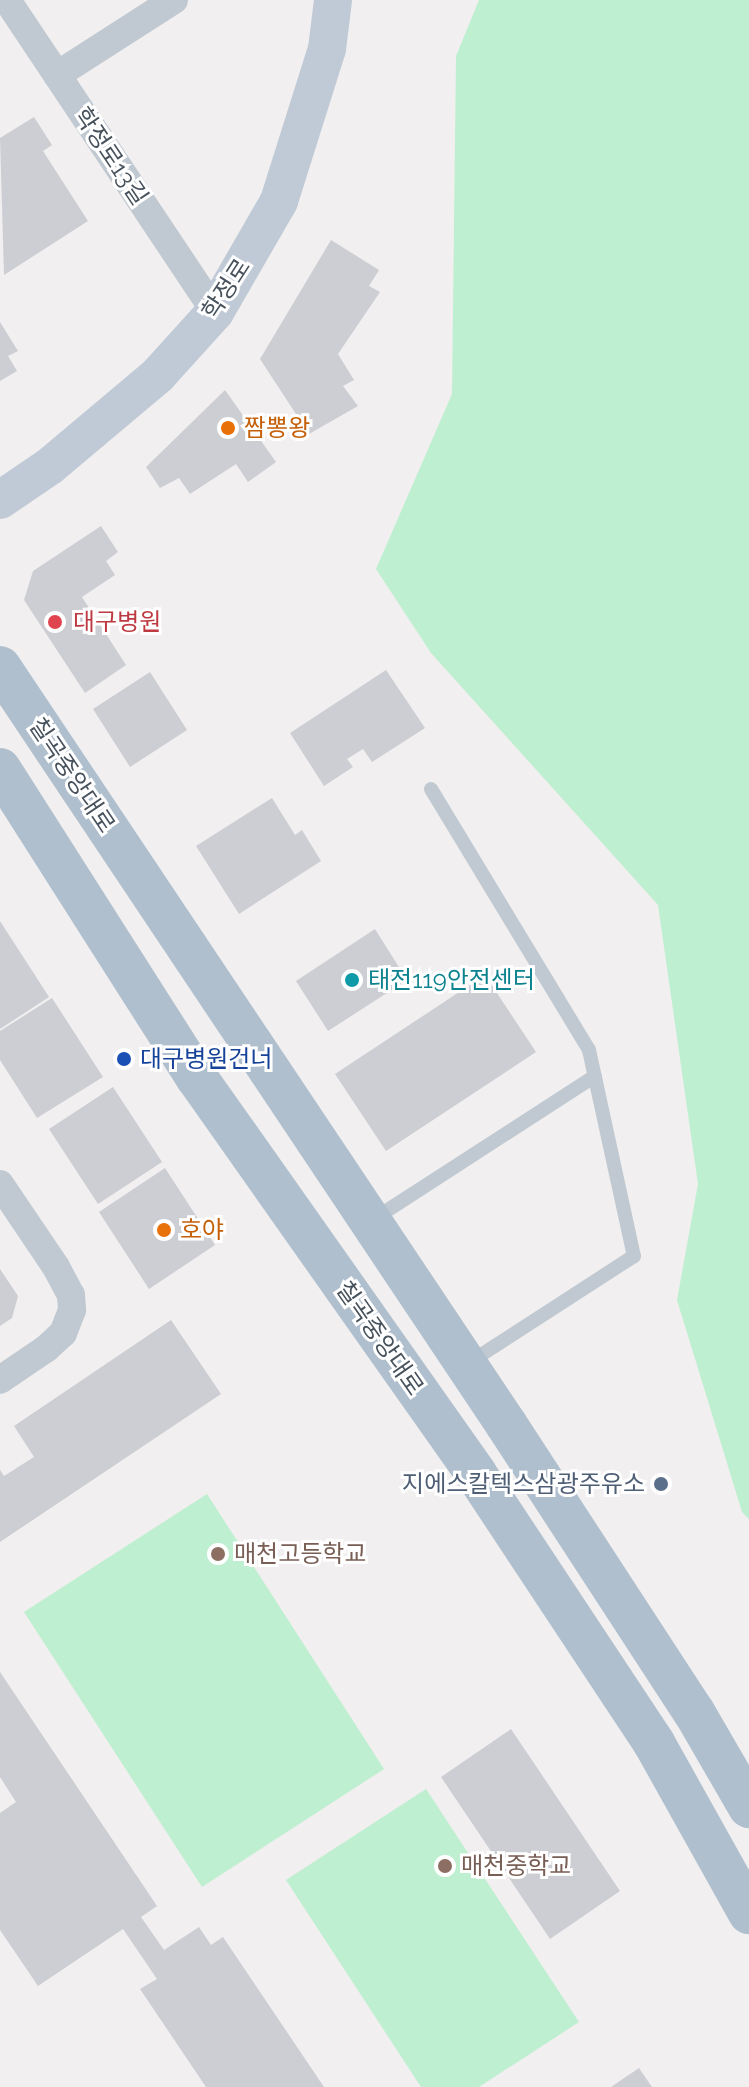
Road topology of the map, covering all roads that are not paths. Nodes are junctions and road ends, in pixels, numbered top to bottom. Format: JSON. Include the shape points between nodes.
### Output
{"nodes":[{"id":1,"x":7,"y":0,"type":"edge"},
{"id":2,"x":174,"y":0,"type":"edge"},
{"id":3,"x":333,"y":0,"type":"edge"},
{"id":4,"x":57,"y":75,"type":"junction"},
{"id":5,"x":215,"y":312,"type":"junction"},
{"id":6,"x":0,"y":500,"type":"edge"},
{"id":7,"x":0,"y":667,"type":"edge"},
{"id":8,"x":0,"y":769,"type":"edge"},
{"id":9,"x":431,"y":789,"type":"dead end"},
{"id":10,"x":595,"y":1076,"type":"junction"},
{"id":11,"x":0,"y":1184,"type":"edge"},
{"id":12,"x":370,"y":1221,"type":"junction"},
{"id":13,"x":466,"y":1365,"type":"junction"},
{"id":14,"x":0,"y":1380,"type":"edge"},
{"id":15,"x":749,"y":1807,"type":"edge"},
{"id":16,"x":749,"y":1913,"type":"edge"}],
"edges":[{"from":1,"to":4,"type":"street","name":"학정로13길"},
{"from":2,"to":4,"type":"street"},
{"from":3,"to":5,"type":"main road","name":"학정로","via":[[327,49],[279,201]]},
{"from":4,"to":5,"type":"street","name":"학정로13길"},
{"from":5,"to":6,"type":"main road","name":"학정로","via":[[158,375],[50,466]]},
{"from":7,"to":12,"type":"main road","name":"칠곡중앙대로"},
{"from":8,"to":16,"type":"main road","name":"칠곡중앙대로","via":[[197,1078],[476,1474],[654,1743]]},
{"from":9,"to":10,"type":"lane","via":[[589,1050]]},
{"from":10,"to":12,"type":"lane"},
{"from":10,"to":13,"type":"lane","via":[[634,1256]]},
{"from":11,"to":14,"type":"street","via":[[56,1267],[71,1295],[72,1310],[63,1333]]},
{"from":12,"to":13,"type":"main road","name":"칠곡중앙대로"},
{"from":13,"to":15,"type":"main road","name":"칠곡중앙대로","via":[[694,1712]]}]}
